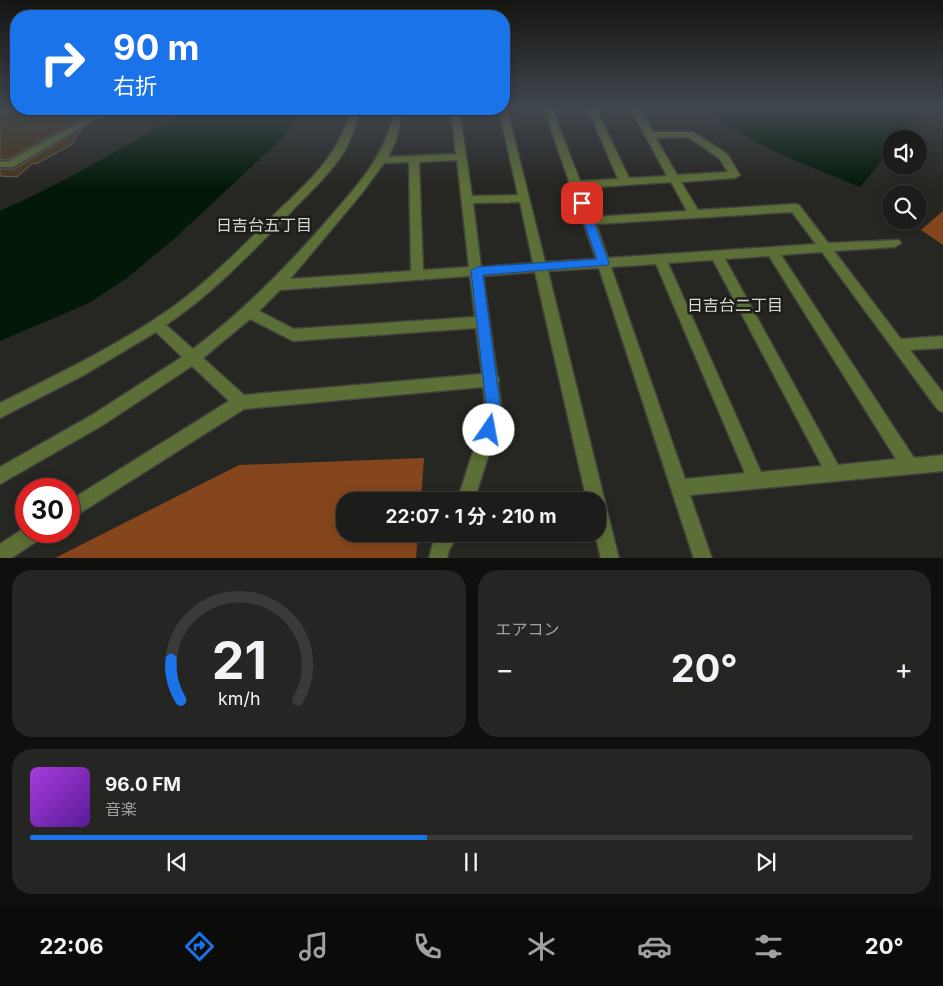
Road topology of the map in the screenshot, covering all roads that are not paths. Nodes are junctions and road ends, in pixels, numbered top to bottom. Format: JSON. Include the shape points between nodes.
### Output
{"nodes":[{"id":1,"x":63,"y":135,"type":"edge"},
{"id":2,"x":348,"y":135,"type":"edge"},
{"id":3,"x":393,"y":135,"type":"edge"},
{"id":4,"x":459,"y":135,"type":"edge"},
{"id":5,"x":509,"y":135,"type":"edge"},
{"id":6,"x":558,"y":135,"type":"edge"},
{"id":7,"x":604,"y":135,"type":"edge"},
{"id":8,"x":650,"y":135,"type":"edge"},
{"id":9,"x":692,"y":135,"type":"edge"},
{"id":10,"x":461,"y":157,"type":"junction"},
{"id":11,"x":414,"y":159,"type":"junction"},
{"id":12,"x":383,"y":160,"type":"junction"},
{"id":13,"x":0,"y":164,"type":"edge"},
{"id":14,"x":675,"y":179,"type":"junction"},
{"id":15,"x":625,"y":182,"type":"junction"},
{"id":16,"x":576,"y":185,"type":"junction"},
{"id":17,"x":524,"y":198,"type":"junction"},
{"id":18,"x":467,"y":200,"type":"junction"},
{"id":19,"x":694,"y":214,"type":"junction"},
{"id":20,"x":589,"y":221,"type":"junction"},
{"id":21,"x":895,"y":243,"type":"dead end"},
{"id":22,"x":826,"y":248,"type":"junction"},
{"id":23,"x":772,"y":251,"type":"junction"},
{"id":24,"x":717,"y":255,"type":"junction"},
{"id":25,"x":660,"y":259,"type":"junction"},
{"id":26,"x":604,"y":263,"type":"junction"},
{"id":27,"x":540,"y":267,"type":"junction"},
{"id":28,"x":477,"y":271,"type":"junction"},
{"id":29,"x":417,"y":275,"type":"junction"},
{"id":30,"x":277,"y":284,"type":"junction"},
{"id":31,"x":249,"y":312,"type":"junction"},
{"id":32,"x":483,"y":322,"type":"junction"},
{"id":33,"x":157,"y":325,"type":"junction"},
{"id":34,"x":943,"y":342,"type":"edge"},
{"id":35,"x":899,"y":345,"type":"junction"},
{"id":36,"x":193,"y":358,"type":"junction"},
{"id":37,"x":492,"y":380,"type":"junction"},
{"id":38,"x":241,"y":402,"type":"junction"},
{"id":39,"x":943,"y":405,"type":"edge"},
{"id":40,"x":0,"y":411,"type":"edge"},
{"id":41,"x":943,"y":463,"type":"edge"},
{"id":42,"x":910,"y":466,"type":"junction"},
{"id":43,"x":834,"y":474,"type":"junction"},
{"id":44,"x":0,"y":476,"type":"edge"},
{"id":45,"x":757,"y":481,"type":"junction"},
{"id":46,"x":678,"y":488,"type":"junction"},
{"id":47,"x":469,"y":492,"type":"edge"},
{"id":48,"x":594,"y":492,"type":"edge"},
{"id":49,"x":80,"y":504,"type":"edge"},
{"id":50,"x":606,"y":541,"type":"edge"},
{"id":51,"x":444,"y":542,"type":"edge"},
{"id":52,"x":18,"y":543,"type":"edge"},
{"id":53,"x":0,"y":554,"type":"edge"},
{"id":54,"x":438,"y":558,"type":"edge"},
{"id":55,"x":610,"y":558,"type":"edge"},
{"id":56,"x":702,"y":558,"type":"edge"}],
"edges":[{"from":1,"to":13,"type":"street","via":[[10,165]]},
{"from":2,"to":33,"type":"street","via":[[335,158],[225,271]]},
{"from":3,"to":12,"type":"street"},
{"from":4,"to":10,"type":"street"},
{"from":5,"to":17,"type":"street"},
{"from":6,"to":16,"type":"street"},
{"from":7,"to":15,"type":"street"},
{"from":8,"to":14,"type":"street"},
{"from":9,"to":14,"type":"street","via":[[722,156],[735,176]]},
{"from":10,"to":11,"type":"street"},
{"from":10,"to":18,"type":"street"},
{"from":11,"to":12,"type":"street"},
{"from":11,"to":29,"type":"street"},
{"from":12,"to":30,"type":"street"},
{"from":14,"to":15,"type":"street"},
{"from":14,"to":19,"type":"street"},
{"from":15,"to":16,"type":"street"},
{"from":16,"to":20,"type":"street"},
{"from":17,"to":18,"type":"street"},
{"from":17,"to":27,"type":"street"},
{"from":18,"to":28,"type":"street"},
{"from":19,"to":20,"type":"street"},
{"from":19,"to":22,"type":"street","via":[[795,208]]},
{"from":20,"to":26,"type":"street"},
{"from":21,"to":22,"type":"street"},
{"from":22,"to":23,"type":"street"},
{"from":22,"to":35,"type":"street"},
{"from":23,"to":24,"type":"street"},
{"from":23,"to":42,"type":"street"},
{"from":24,"to":25,"type":"street"},
{"from":24,"to":43,"type":"street"},
{"from":25,"to":26,"type":"street"},
{"from":25,"to":45,"type":"street"},
{"from":26,"to":27,"type":"street"},
{"from":26,"to":46,"type":"street"},
{"from":27,"to":28,"type":"street"},
{"from":27,"to":48,"type":"street"},
{"from":28,"to":29,"type":"street"},
{"from":28,"to":32,"type":"street"},
{"from":29,"to":30,"type":"street"},
{"from":30,"to":31,"type":"street"},
{"from":31,"to":32,"type":"street","via":[[293,335]]},
{"from":31,"to":36,"type":"street"},
{"from":32,"to":37,"type":"street"},
{"from":33,"to":36,"type":"street"},
{"from":33,"to":40,"type":"street"},
{"from":34,"to":35,"type":"street"},
{"from":35,"to":39,"type":"street"},
{"from":36,"to":38,"type":"street"},
{"from":36,"to":44,"type":"street","via":[[125,404]]},
{"from":37,"to":38,"type":"street"},
{"from":37,"to":47,"type":"street","via":[[494,412]]},
{"from":38,"to":49,"type":"street"},
{"from":41,"to":42,"type":"street"},
{"from":42,"to":43,"type":"street"},
{"from":43,"to":45,"type":"street"},
{"from":45,"to":46,"type":"street"},
{"from":46,"to":56,"type":"street"},
{"from":50,"to":55,"type":"street"},
{"from":51,"to":54,"type":"street"},
{"from":52,"to":53,"type":"street"}]}
